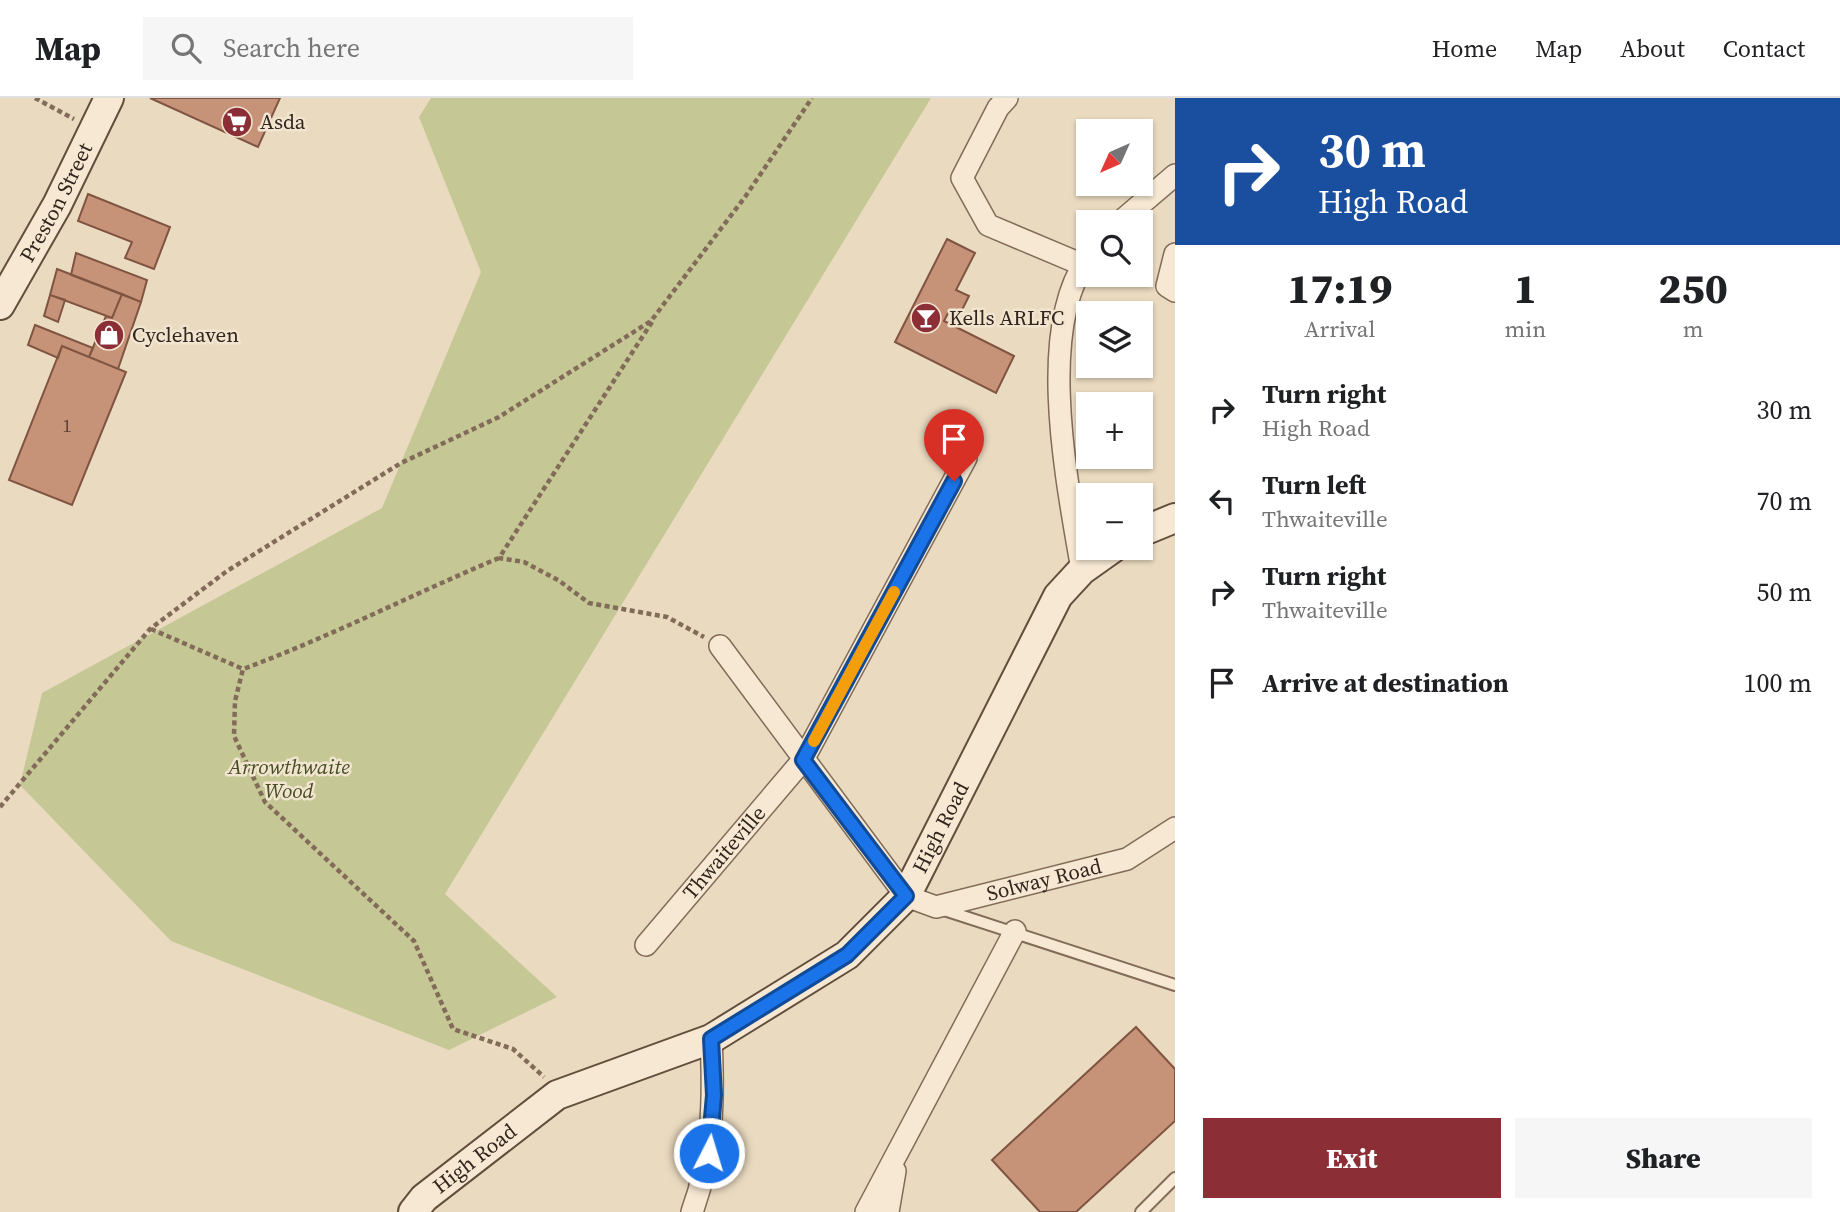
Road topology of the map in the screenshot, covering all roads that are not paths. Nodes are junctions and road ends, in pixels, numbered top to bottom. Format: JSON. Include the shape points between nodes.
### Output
{"nodes":[{"id":1,"x":109,"y":98,"type":"edge"},
{"id":2,"x":1007,"y":98,"type":"edge"},
{"id":3,"x":1175,"y":175,"type":"edge"},
{"id":4,"x":1134,"y":210,"type":"edge"},
{"id":5,"x":1175,"y":254,"type":"edge"},
{"id":6,"x":1076,"y":257,"type":"edge"},
{"id":7,"x":1076,"y":279,"type":"edge"},
{"id":8,"x":1171,"y":288,"type":"edge"},
{"id":9,"x":0,"y":305,"type":"edge"},
{"id":10,"x":966,"y":458,"type":"dead end"},
{"id":11,"x":1175,"y":517,"type":"edge"},
{"id":12,"x":1153,"y":527,"type":"edge"},
{"id":13,"x":1096,"y":560,"type":"edge"},
{"id":14,"x":1082,"y":570,"type":"junction"},
{"id":15,"x":720,"y":646,"type":"road end"},
{"id":16,"x":803,"y":760,"type":"junction"},
{"id":17,"x":1175,"y":828,"type":"edge"},
{"id":18,"x":906,"y":896,"type":"junction"},
{"id":19,"x":936,"y":908,"type":"junction"},
{"id":20,"x":1015,"y":931,"type":"junction"},
{"id":21,"x":646,"y":945,"type":"dead end"},
{"id":22,"x":1175,"y":985,"type":"edge"},
{"id":23,"x":711,"y":1039,"type":"junction"},
{"id":24,"x":898,"y":1155,"type":"junction"},
{"id":25,"x":1175,"y":1178,"type":"edge"},
{"id":26,"x":414,"y":1212,"type":"edge"},
{"id":27,"x":692,"y":1212,"type":"edge"},
{"id":28,"x":866,"y":1212,"type":"edge"},
{"id":29,"x":888,"y":1212,"type":"edge"},
{"id":30,"x":1141,"y":1212,"type":"edge"}],
"edges":[{"from":1,"to":9,"type":"street","name":"Preston Street","via":[[96,131]]},
{"from":2,"to":6,"type":"street","via":[[962,178],[989,225]]},
{"from":3,"to":4,"type":"street"},
{"from":5,"to":8,"type":"street"},
{"from":7,"to":14,"type":"street","via":[[1064,319],[1059,386]]},
{"from":10,"to":16,"type":"street","name":"Thwaiteville"},
{"from":11,"to":12,"type":"street"},
{"from":13,"to":14,"type":"street","name":"High Road"},
{"from":14,"to":18,"type":"street","name":"High Road","via":[[1058,596]]},
{"from":15,"to":16,"type":"street"},
{"from":16,"to":18,"type":"street"},
{"from":16,"to":21,"type":"street","name":"Thwaiteville"},
{"from":17,"to":19,"type":"street","name":"Solway Road","via":[[1127,859]]},
{"from":18,"to":19,"type":"street"},
{"from":18,"to":23,"type":"street","name":"High Road","via":[[847,955]]},
{"from":19,"to":20,"type":"lane"},
{"from":20,"to":22,"type":"lane"},
{"from":20,"to":24,"type":"street"},
{"from":23,"to":26,"type":"street","name":"High Road","via":[[562,1093],[424,1198]]},
{"from":23,"to":27,"type":"street","via":[[714,1095],[709,1153]]},
{"from":24,"to":28,"type":"street"},
{"from":24,"to":29,"type":"street"},
{"from":25,"to":30,"type":"lane"}]}
